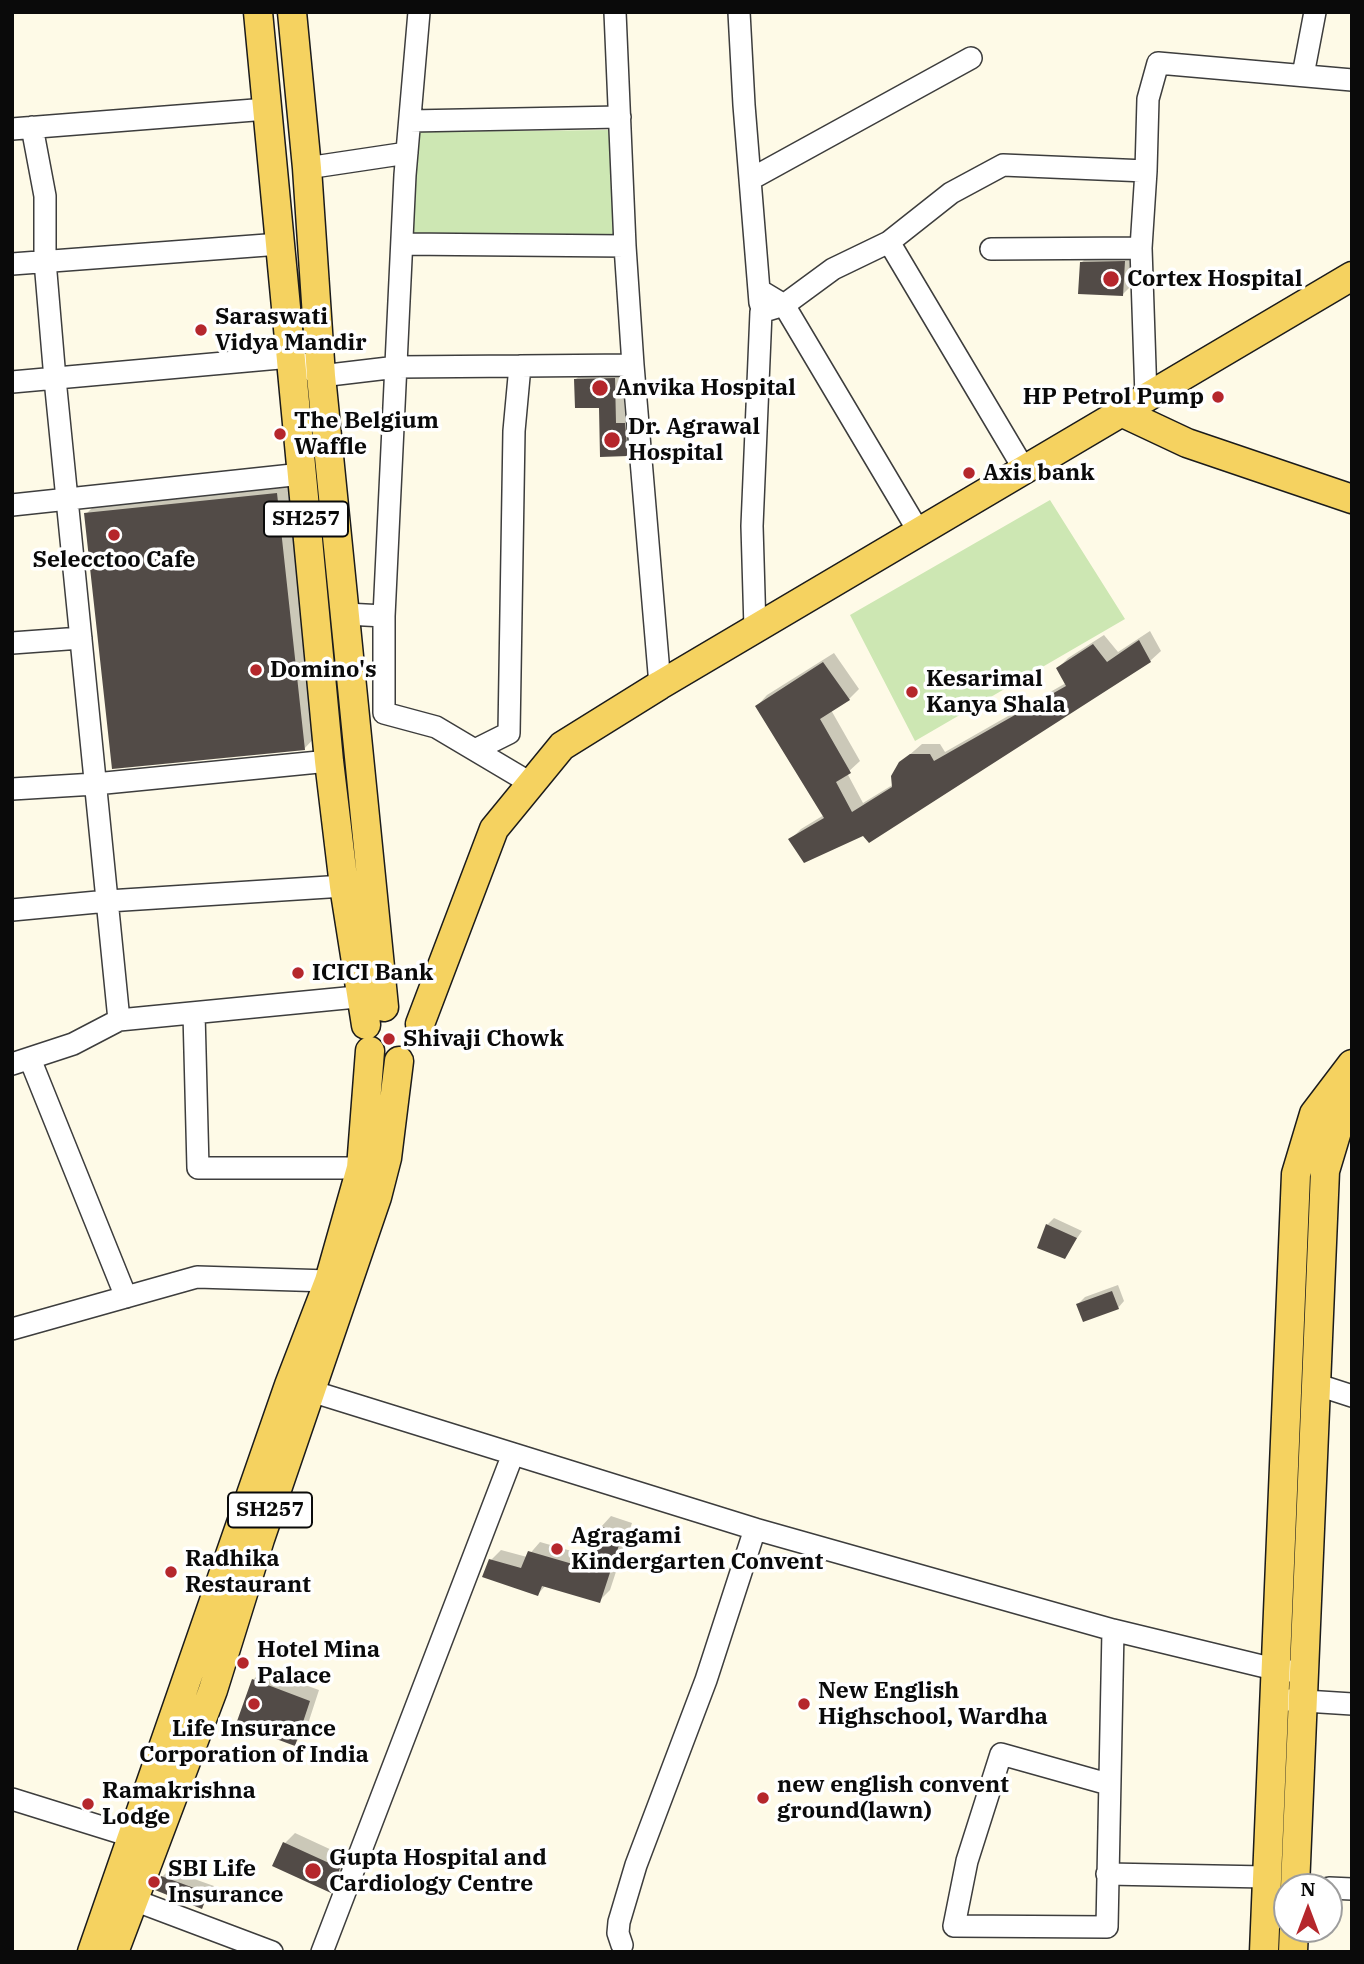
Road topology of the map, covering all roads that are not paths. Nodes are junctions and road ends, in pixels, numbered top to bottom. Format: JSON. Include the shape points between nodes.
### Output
{"nodes":[{"id":1,"x":258,"y":12,"type":"edge"},
{"id":2,"x":292,"y":12,"type":"edge"},
{"id":3,"x":419,"y":12,"type":"edge"},
{"id":4,"x":615,"y":12,"type":"edge"},
{"id":5,"x":739,"y":12,"type":"edge"},
{"id":6,"x":1315,"y":12,"type":"edge"},
{"id":7,"x":971,"y":58,"type":"dead end"},
{"id":8,"x":1303,"y":75,"type":"junction"},
{"id":9,"x":1352,"y":80,"type":"edge"},
{"id":10,"x":267,"y":109,"type":"junction"},
{"id":11,"x":620,"y":117,"type":"junction"},
{"id":12,"x":410,"y":121,"type":"junction"},
{"id":13,"x":22,"y":128,"type":"edge"},
{"id":14,"x":407,"y":153,"type":"junction"},
{"id":15,"x":307,"y":168,"type":"junction"},
{"id":16,"x":1146,"y":171,"type":"junction"},
{"id":17,"x":751,"y":179,"type":"junction"},
{"id":18,"x":889,"y":242,"type":"junction"},
{"id":19,"x":280,"y":244,"type":"junction"},
{"id":20,"x":402,"y":244,"type":"junction"},
{"id":21,"x":625,"y":246,"type":"junction"},
{"id":22,"x":1141,"y":248,"type":"junction"},
{"id":23,"x":991,"y":250,"type":"dead end"},
{"id":24,"x":45,"y":261,"type":"junction"},
{"id":25,"x":12,"y":264,"type":"edge"},
{"id":26,"x":1352,"y":276,"type":"edge"},
{"id":27,"x":759,"y":290,"type":"junction"},
{"id":28,"x":783,"y":305,"type":"junction"},
{"id":29,"x":761,"y":312,"type":"junction"},
{"id":30,"x":291,"y":358,"type":"junction"},
{"id":31,"x":633,"y":365,"type":"junction"},
{"id":32,"x":520,"y":366,"type":"junction"},
{"id":33,"x":397,"y":367,"type":"junction"},
{"id":34,"x":321,"y":376,"type":"junction"},
{"id":35,"x":55,"y":379,"type":"junction"},
{"id":36,"x":12,"y":382,"type":"edge"},
{"id":37,"x":1146,"y":397,"type":"junction"},
{"id":38,"x":1121,"y":412,"type":"junction"},
{"id":39,"x":1024,"y":469,"type":"junction"},
{"id":40,"x":302,"y":474,"type":"junction"},
{"id":41,"x":1352,"y":499,"type":"edge"},
{"id":42,"x":68,"y":500,"type":"junction"},
{"id":43,"x":12,"y":505,"type":"edge"},
{"id":44,"x":919,"y":532,"type":"junction"},
{"id":45,"x":346,"y":614,"type":"junction"},
{"id":46,"x":384,"y":616,"type":"junction"},
{"id":47,"x":755,"y":629,"type":"junction"},
{"id":48,"x":81,"y":638,"type":"junction"},
{"id":49,"x":12,"y":643,"type":"edge"},
{"id":50,"x":660,"y":685,"type":"junction"},
{"id":51,"x":384,"y":713,"type":"junction"},
{"id":52,"x":355,"y":717,"type":"junction"},
{"id":53,"x":475,"y":750,"type":"junction"},
{"id":54,"x":329,"y":761,"type":"junction"},
{"id":55,"x":95,"y":784,"type":"junction"},
{"id":56,"x":531,"y":784,"type":"junction"},
{"id":57,"x":12,"y":789,"type":"edge"},
{"id":58,"x":344,"y":887,"type":"junction"},
{"id":59,"x":108,"y":901,"type":"junction"},
{"id":60,"x":12,"y":910,"type":"edge"},
{"id":61,"x":374,"y":1010,"type":"junction"},
{"id":62,"x":194,"y":1013,"type":"junction"},
{"id":63,"x":423,"y":1015,"type":"junction"},
{"id":64,"x":119,"y":1020,"type":"junction"},
{"id":65,"x":21,"y":1061,"type":"edge"},
{"id":66,"x":399,"y":1061,"type":"junction"},
{"id":67,"x":1352,"y":1064,"type":"edge"},
{"id":68,"x":1352,"y":1099,"type":"edge"},
{"id":69,"x":361,"y":1168,"type":"junction"},
{"id":70,"x":329,"y":1281,"type":"junction"},
{"id":71,"x":126,"y":1297,"type":"junction"},
{"id":72,"x":12,"y":1329,"type":"edge"},
{"id":73,"x":1315,"y":1384,"type":"junction"},
{"id":74,"x":300,"y":1388,"type":"junction"},
{"id":75,"x":1352,"y":1396,"type":"edge"},
{"id":76,"x":513,"y":1454,"type":"junction"},
{"id":77,"x":755,"y":1529,"type":"junction"},
{"id":78,"x":1113,"y":1630,"type":"junction"},
{"id":79,"x":1274,"y":1669,"type":"junction"},
{"id":80,"x":1303,"y":1672,"type":"junction"},
{"id":81,"x":1272,"y":1699,"type":"junction"},
{"id":82,"x":1302,"y":1700,"type":"junction"},
{"id":83,"x":1352,"y":1704,"type":"edge"},
{"id":84,"x":1108,"y":1784,"type":"junction"},
{"id":85,"x":12,"y":1799,"type":"edge"},
{"id":86,"x":134,"y":1837,"type":"junction"},
{"id":87,"x":1296,"y":1873,"type":"edge"},
{"id":88,"x":1107,"y":1874,"type":"junction"},
{"id":89,"x":1266,"y":1877,"type":"junction"},
{"id":90,"x":134,"y":1900,"type":"junction"},
{"id":91,"x":622,"y":1945,"type":"dead end"},
{"id":92,"x":92,"y":1952,"type":"edge"},
{"id":93,"x":114,"y":1952,"type":"edge"},
{"id":94,"x":272,"y":1952,"type":"edge"},
{"id":95,"x":322,"y":1952,"type":"edge"},
{"id":96,"x":1264,"y":1952,"type":"edge"}],
"edges":[{"from":1,"to":10,"type":"main road","number":"SH257"},
{"from":2,"to":15,"type":"main road","number":"SH257"},
{"from":3,"to":12,"type":"street"},
{"from":4,"to":11,"type":"street"},
{"from":5,"to":17,"type":"street"},
{"from":6,"to":8,"type":"street"},
{"from":7,"to":17,"type":"street"},
{"from":8,"to":9,"type":"street"},
{"from":8,"to":16,"type":"street","via":[[1158,63],[1148,99]]},
{"from":10,"to":13,"type":"street"},
{"from":10,"to":19,"type":"main road","number":"SH257"},
{"from":11,"to":12,"type":"street"},
{"from":11,"to":21,"type":"street"},
{"from":12,"to":14,"type":"street"},
{"from":13,"to":24,"type":"street","via":[[45,196]]},
{"from":14,"to":15,"type":"street"},
{"from":14,"to":20,"type":"street"},
{"from":15,"to":34,"type":"main road","number":"SH257"},
{"from":16,"to":18,"type":"street","via":[[1003,165],[951,193]]},
{"from":16,"to":22,"type":"street"},
{"from":17,"to":27,"type":"street"},
{"from":18,"to":28,"type":"street","via":[[833,269]]},
{"from":18,"to":39,"type":"street"},
{"from":19,"to":24,"type":"street"},
{"from":19,"to":30,"type":"main road","number":"SH257"},
{"from":20,"to":21,"type":"street"},
{"from":20,"to":33,"type":"street"},
{"from":21,"to":31,"type":"street"},
{"from":22,"to":23,"type":"street"},
{"from":22,"to":37,"type":"street"},
{"from":24,"to":25,"type":"street"},
{"from":24,"to":35,"type":"street"},
{"from":26,"to":37,"type":"main road"},
{"from":27,"to":28,"type":"street"},
{"from":27,"to":29,"type":"street"},
{"from":28,"to":29,"type":"street"},
{"from":28,"to":44,"type":"street"},
{"from":29,"to":47,"type":"street","via":[[752,526]]},
{"from":30,"to":34,"type":"street"},
{"from":30,"to":35,"type":"street"},
{"from":30,"to":40,"type":"main road","number":"SH257"},
{"from":31,"to":32,"type":"street"},
{"from":31,"to":50,"type":"street"},
{"from":32,"to":33,"type":"street"},
{"from":32,"to":53,"type":"street","via":[[514,431],[509,733]]},
{"from":33,"to":34,"type":"street"},
{"from":33,"to":46,"type":"street"},
{"from":34,"to":45,"type":"main road","number":"SH257"},
{"from":35,"to":36,"type":"street"},
{"from":35,"to":42,"type":"street"},
{"from":37,"to":38,"type":"main road"},
{"from":38,"to":39,"type":"main road"},
{"from":38,"to":41,"type":"main road","via":[[1187,443]]},
{"from":39,"to":44,"type":"main road"},
{"from":40,"to":42,"type":"street"},
{"from":40,"to":54,"type":"main road","number":"SH257"},
{"from":42,"to":43,"type":"street"},
{"from":42,"to":48,"type":"street"},
{"from":44,"to":47,"type":"main road"},
{"from":45,"to":46,"type":"street"},
{"from":45,"to":52,"type":"main road","number":"SH257"},
{"from":46,"to":51,"type":"street"},
{"from":47,"to":50,"type":"main road"},
{"from":48,"to":49,"type":"street"},
{"from":48,"to":55,"type":"street"},
{"from":50,"to":56,"type":"main road","via":[[562,746]]},
{"from":51,"to":52,"type":"street"},
{"from":51,"to":53,"type":"street","via":[[436,727]]},
{"from":52,"to":61,"type":"main road","number":"SH257"},
{"from":53,"to":56,"type":"street"},
{"from":54,"to":55,"type":"street"},
{"from":54,"to":58,"type":"main road","number":"SH257"},
{"from":55,"to":57,"type":"street"},
{"from":55,"to":59,"type":"street"},
{"from":56,"to":63,"type":"main road","via":[[494,829]]},
{"from":58,"to":59,"type":"street"},
{"from":58,"to":61,"type":"main road","number":"SH257"},
{"from":59,"to":60,"type":"street"},
{"from":59,"to":64,"type":"street"},
{"from":61,"to":62,"type":"street"},
{"from":61,"to":63,"type":"main road","via":[[393,1005]]},
{"from":61,"to":66,"type":"main road","via":[[385,1061]]},
{"from":61,"to":69,"type":"main road","number":"SH257"},
{"from":62,"to":64,"type":"street"},
{"from":62,"to":69,"type":"street","via":[[198,1168]]},
{"from":63,"to":66,"type":"main road","via":[[417,1049]]},
{"from":64,"to":65,"type":"street","via":[[73,1044]]},
{"from":65,"to":71,"type":"street"},
{"from":66,"to":74,"type":"main road","number":"SH257","via":[[384,1168]]},
{"from":67,"to":79,"type":"main road","via":[[1314,1114],[1296,1174]]},
{"from":68,"to":73,"type":"main road","via":[[1343,1111],[1325,1171]]},
{"from":69,"to":70,"type":"main road","number":"SH257"},
{"from":70,"to":71,"type":"street","via":[[197,1277]]},
{"from":70,"to":74,"type":"main road","number":"SH257"},
{"from":71,"to":72,"type":"street"},
{"from":73,"to":75,"type":"street"},
{"from":73,"to":80,"type":"main road"},
{"from":74,"to":76,"type":"street"},
{"from":74,"to":86,"type":"main road","number":"SH257"},
{"from":74,"to":90,"type":"main road","number":"SH257","via":[[213,1690]]},
{"from":76,"to":77,"type":"street"},
{"from":76,"to":95,"type":"street"},
{"from":77,"to":78,"type":"street"},
{"from":77,"to":91,"type":"street","via":[[706,1680],[636,1865],[619,1922]]},
{"from":78,"to":79,"type":"street"},
{"from":78,"to":84,"type":"street"},
{"from":79,"to":80,"type":"street"},
{"from":79,"to":81,"type":"main road"},
{"from":80,"to":82,"type":"main road"},
{"from":81,"to":82,"type":"street"},
{"from":81,"to":89,"type":"main road"},
{"from":82,"to":83,"type":"street"},
{"from":82,"to":87,"type":"main road"},
{"from":84,"to":88,"type":"street"},
{"from":84,"to":88,"type":"street","via":[[1001,1754],[967,1860],[954,1926],[1107,1927]]},
{"from":85,"to":86,"type":"street"},
{"from":86,"to":92,"type":"main road","number":"SH257"},
{"from":88,"to":89,"type":"street"},
{"from":89,"to":96,"type":"main road"},
{"from":90,"to":93,"type":"main road","number":"SH257"},
{"from":90,"to":94,"type":"street"}]}
